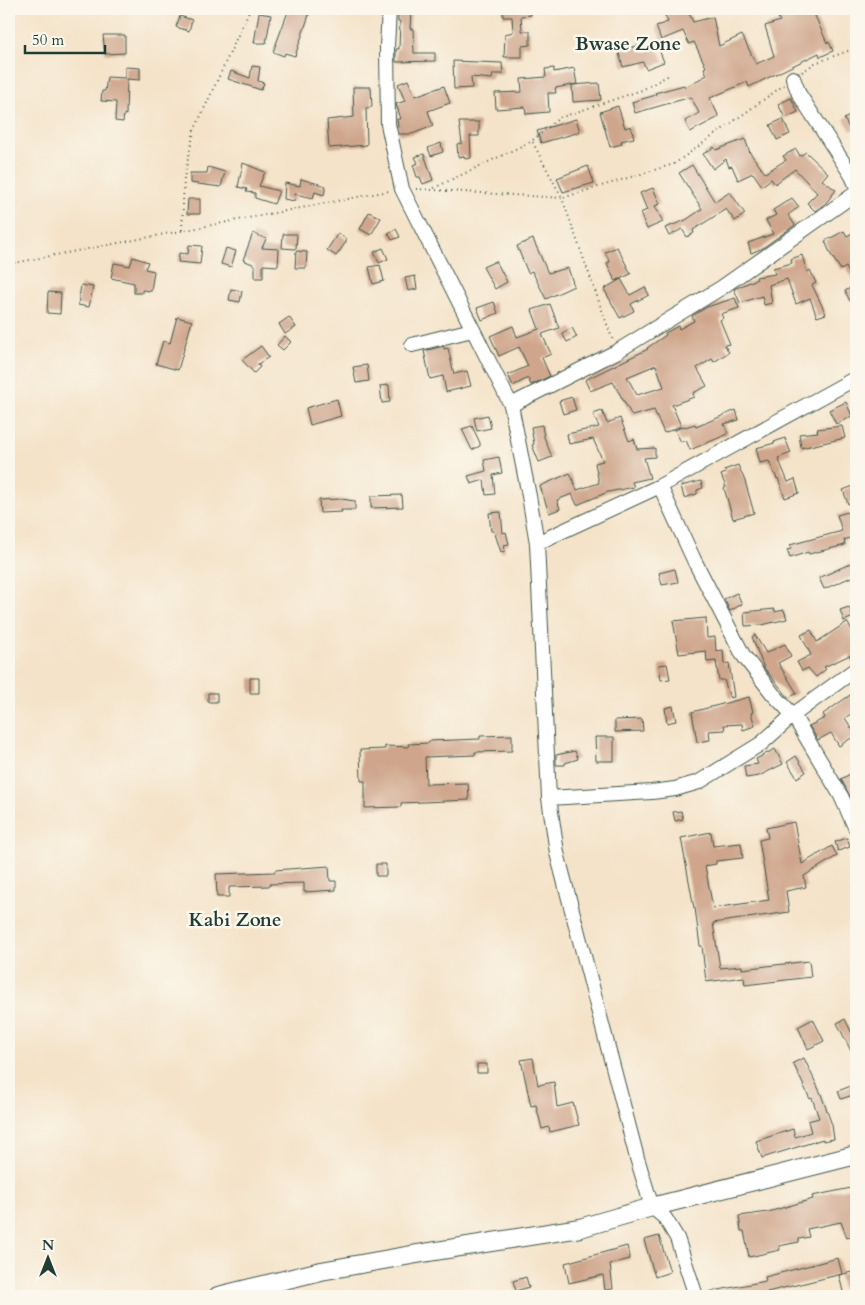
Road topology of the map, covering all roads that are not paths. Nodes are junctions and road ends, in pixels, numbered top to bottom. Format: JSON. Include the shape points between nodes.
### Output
{"nodes":[{"id":1,"x":389,"y":9,"type":"edge"},
{"id":2,"x":794,"y":78,"type":"road end"},
{"id":3,"x":856,"y":185,"type":"edge"},
{"id":4,"x":856,"y":193,"type":"edge"},
{"id":5,"x":472,"y":330,"type":"junction"},
{"id":6,"x":412,"y":345,"type":"dead end"},
{"id":7,"x":856,"y":378,"type":"edge"},
{"id":8,"x":511,"y":405,"type":"junction"},
{"id":9,"x":660,"y":486,"type":"junction"},
{"id":10,"x":537,"y":543,"type":"junction"},
{"id":11,"x":856,"y":669,"type":"edge"},
{"id":12,"x":793,"y":716,"type":"junction"},
{"id":13,"x":549,"y":798,"type":"junction"},
{"id":14,"x":856,"y":829,"type":"edge"},
{"id":15,"x":856,"y":1155,"type":"edge"},
{"id":16,"x":652,"y":1207,"type":"junction"},
{"id":17,"x":218,"y":1296,"type":"edge"},
{"id":18,"x":696,"y":1296,"type":"edge"}],
"edges":[{"from":1,"to":5,"type":"street","via":[[388,124],[402,189]]},
{"from":2,"to":3,"type":"street","via":[[799,94]]},
{"from":4,"to":8,"type":"street","via":[[746,272],[616,352]]},
{"from":5,"to":6,"type":"street"},
{"from":5,"to":8,"type":"street"},
{"from":7,"to":9,"type":"street"},
{"from":8,"to":10,"type":"street"},
{"from":9,"to":10,"type":"street"},
{"from":9,"to":12,"type":"street","via":[[743,655]]},
{"from":10,"to":13,"type":"street"},
{"from":11,"to":12,"type":"street"},
{"from":12,"to":13,"type":"street","via":[[762,743],[699,782],[652,792]]},
{"from":12,"to":14,"type":"street","via":[[841,796]]},
{"from":13,"to":16,"type":"street","via":[[557,853]]},
{"from":15,"to":16,"type":"main road"},
{"from":16,"to":17,"type":"main road","via":[[580,1228],[321,1271]]},
{"from":16,"to":18,"type":"street","via":[[665,1218],[677,1238]]}]}
